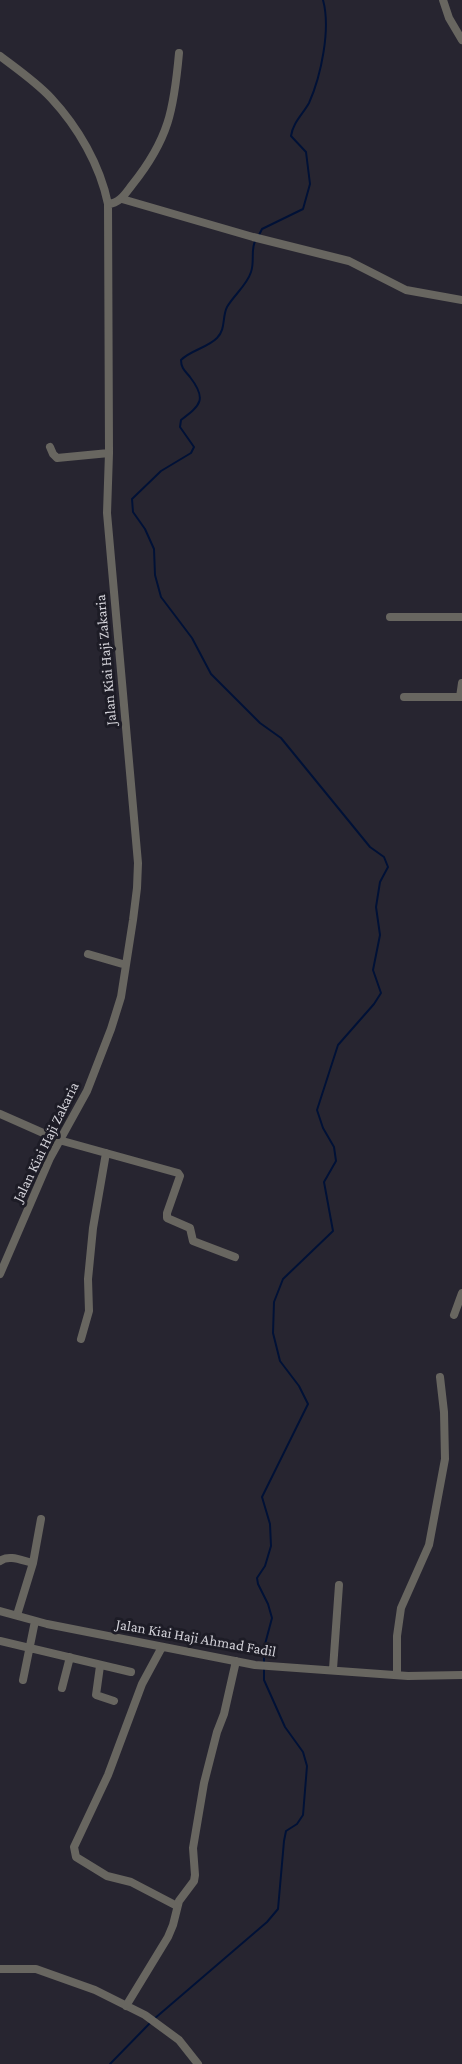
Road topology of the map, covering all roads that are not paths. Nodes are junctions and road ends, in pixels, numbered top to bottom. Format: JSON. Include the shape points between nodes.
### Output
{"nodes":[{"id":1,"x":443,"y":0,"type":"edge"},
{"id":2,"x":462,"y":40,"type":"edge"},
{"id":3,"x":179,"y":53,"type":"dead end"},
{"id":4,"x":0,"y":56,"type":"edge"},
{"id":5,"x":122,"y":199,"type":"junction"},
{"id":6,"x":108,"y":204,"type":"junction"},
{"id":7,"x":462,"y":300,"type":"edge"},
{"id":8,"x":50,"y":447,"type":"dead end"},
{"id":9,"x":109,"y":453,"type":"junction"},
{"id":10,"x":390,"y":616,"type":"dead end"},
{"id":11,"x":462,"y":617,"type":"edge"},
{"id":12,"x":462,"y":683,"type":"edge"},
{"id":13,"x":404,"y":697,"type":"dead end"},
{"id":14,"x":461,"y":697,"type":"edge"},
{"id":15,"x":88,"y":954,"type":"dead end"},
{"id":16,"x":126,"y":965,"type":"junction"},
{"id":17,"x":0,"y":1114,"type":"edge"},
{"id":18,"x":59,"y":1140,"type":"junction"},
{"id":19,"x":106,"y":1154,"type":"junction"},
{"id":20,"x":235,"y":1257,"type":"dead end"},
{"id":21,"x":0,"y":1274,"type":"edge"},
{"id":22,"x":462,"y":1293,"type":"edge"},
{"id":23,"x":454,"y":1315,"type":"dead end"},
{"id":24,"x":81,"y":1339,"type":"dead end"},
{"id":25,"x":440,"y":1377,"type":"dead end"},
{"id":26,"x":41,"y":1519,"type":"dead end"},
{"id":27,"x":0,"y":1561,"type":"edge"},
{"id":28,"x":33,"y":1563,"type":"junction"},
{"id":29,"x":339,"y":1585,"type":"dead end"},
{"id":30,"x":0,"y":1611,"type":"edge"},
{"id":31,"x":17,"y":1615,"type":"junction"},
{"id":32,"x":34,"y":1621,"type":"junction"},
{"id":33,"x":0,"y":1641,"type":"edge"},
{"id":34,"x":28,"y":1647,"type":"junction"},
{"id":35,"x":162,"y":1647,"type":"junction"},
{"id":36,"x":70,"y":1657,"type":"junction"},
{"id":37,"x":236,"y":1661,"type":"junction"},
{"id":38,"x":100,"y":1666,"type":"junction"},
{"id":39,"x":333,"y":1669,"type":"junction"},
{"id":40,"x":131,"y":1672,"type":"dead end"},
{"id":41,"x":397,"y":1675,"type":"junction"},
{"id":42,"x":462,"y":1675,"type":"edge"},
{"id":43,"x":23,"y":1680,"type":"dead end"},
{"id":44,"x":62,"y":1688,"type":"dead end"},
{"id":45,"x":114,"y":1701,"type":"dead end"},
{"id":46,"x":177,"y":1906,"type":"junction"},
{"id":47,"x":0,"y":1969,"type":"edge"},
{"id":48,"x":126,"y":2006,"type":"junction"},
{"id":49,"x":198,"y":2064,"type":"edge"}],
"edges":[{"from":1,"to":2,"type":"street"},
{"from":3,"to":5,"type":"street","via":[[169,123],[153,158]]},
{"from":4,"to":6,"type":"street","name":"Jalan Kiai Haji Zakaria","via":[[50,97],[79,134]]},
{"from":5,"to":6,"type":"street"},
{"from":5,"to":7,"type":"street","via":[[349,261],[406,290]]},
{"from":6,"to":9,"type":"street","name":"Jalan Kiai Haji Zakaria"},
{"from":8,"to":9,"type":"street","via":[[57,458]]},
{"from":9,"to":16,"type":"street","name":"Jalan Kiai Haji Zakaria","via":[[108,537],[138,870]]},
{"from":10,"to":11,"type":"street"},
{"from":12,"to":14,"type":"street"},
{"from":13,"to":14,"type":"street"},
{"from":15,"to":16,"type":"street"},
{"from":16,"to":18,"type":"street","name":"Jalan Kiai Haji Zakaria","via":[[111,1029],[87,1091]]},
{"from":17,"to":18,"type":"street"},
{"from":18,"to":19,"type":"street"},
{"from":18,"to":21,"type":"street","name":"Jalan Kiai Haji Zakaria"},
{"from":19,"to":20,"type":"street","via":[[178,1173],[167,1218],[190,1228],[193,1241]]},
{"from":19,"to":24,"type":"street","via":[[93,1228],[89,1311]]},
{"from":22,"to":23,"type":"street"},
{"from":25,"to":41,"type":"street","via":[[445,1459],[429,1545],[401,1608]]},
{"from":26,"to":28,"type":"street"},
{"from":27,"to":28,"type":"street","via":[[11,1558]]},
{"from":28,"to":31,"type":"street"},
{"from":29,"to":39,"type":"street"},
{"from":30,"to":31,"type":"street","name":"Jalan Kiai Haji Ahmad Fadil"},
{"from":31,"to":32,"type":"street","name":"Jalan Kiai Haji Ahmad Fadil"},
{"from":32,"to":34,"type":"street"},
{"from":32,"to":35,"type":"street","name":"Jalan Kiai Haji Ahmad Fadil"},
{"from":33,"to":34,"type":"street"},
{"from":34,"to":36,"type":"street"},
{"from":34,"to":43,"type":"street"},
{"from":35,"to":37,"type":"street","name":"Jalan Kiai Haji Ahmad Fadil"},
{"from":35,"to":46,"type":"street","via":[[142,1684],[74,1852],[107,1876],[131,1882]]},
{"from":36,"to":38,"type":"street"},
{"from":36,"to":44,"type":"street"},
{"from":37,"to":39,"type":"street","name":"Jalan Kiai Haji Ahmad Fadil"},
{"from":37,"to":46,"type":"street","via":[[204,1783],[193,1848],[194,1881]]},
{"from":38,"to":40,"type":"street"},
{"from":38,"to":45,"type":"street","via":[[96,1695]]},
{"from":39,"to":41,"type":"street","name":"Jalan Kiai Haji Ahmad Fadil"},
{"from":41,"to":42,"type":"street","name":"Jalan Kiai Haji Ahmad Fadil"},
{"from":46,"to":48,"type":"street","via":[[168,1937]]},
{"from":47,"to":48,"type":"street","via":[[36,1969],[95,1990]]},
{"from":48,"to":49,"type":"street","via":[[146,2015],[179,2040]]}]}
